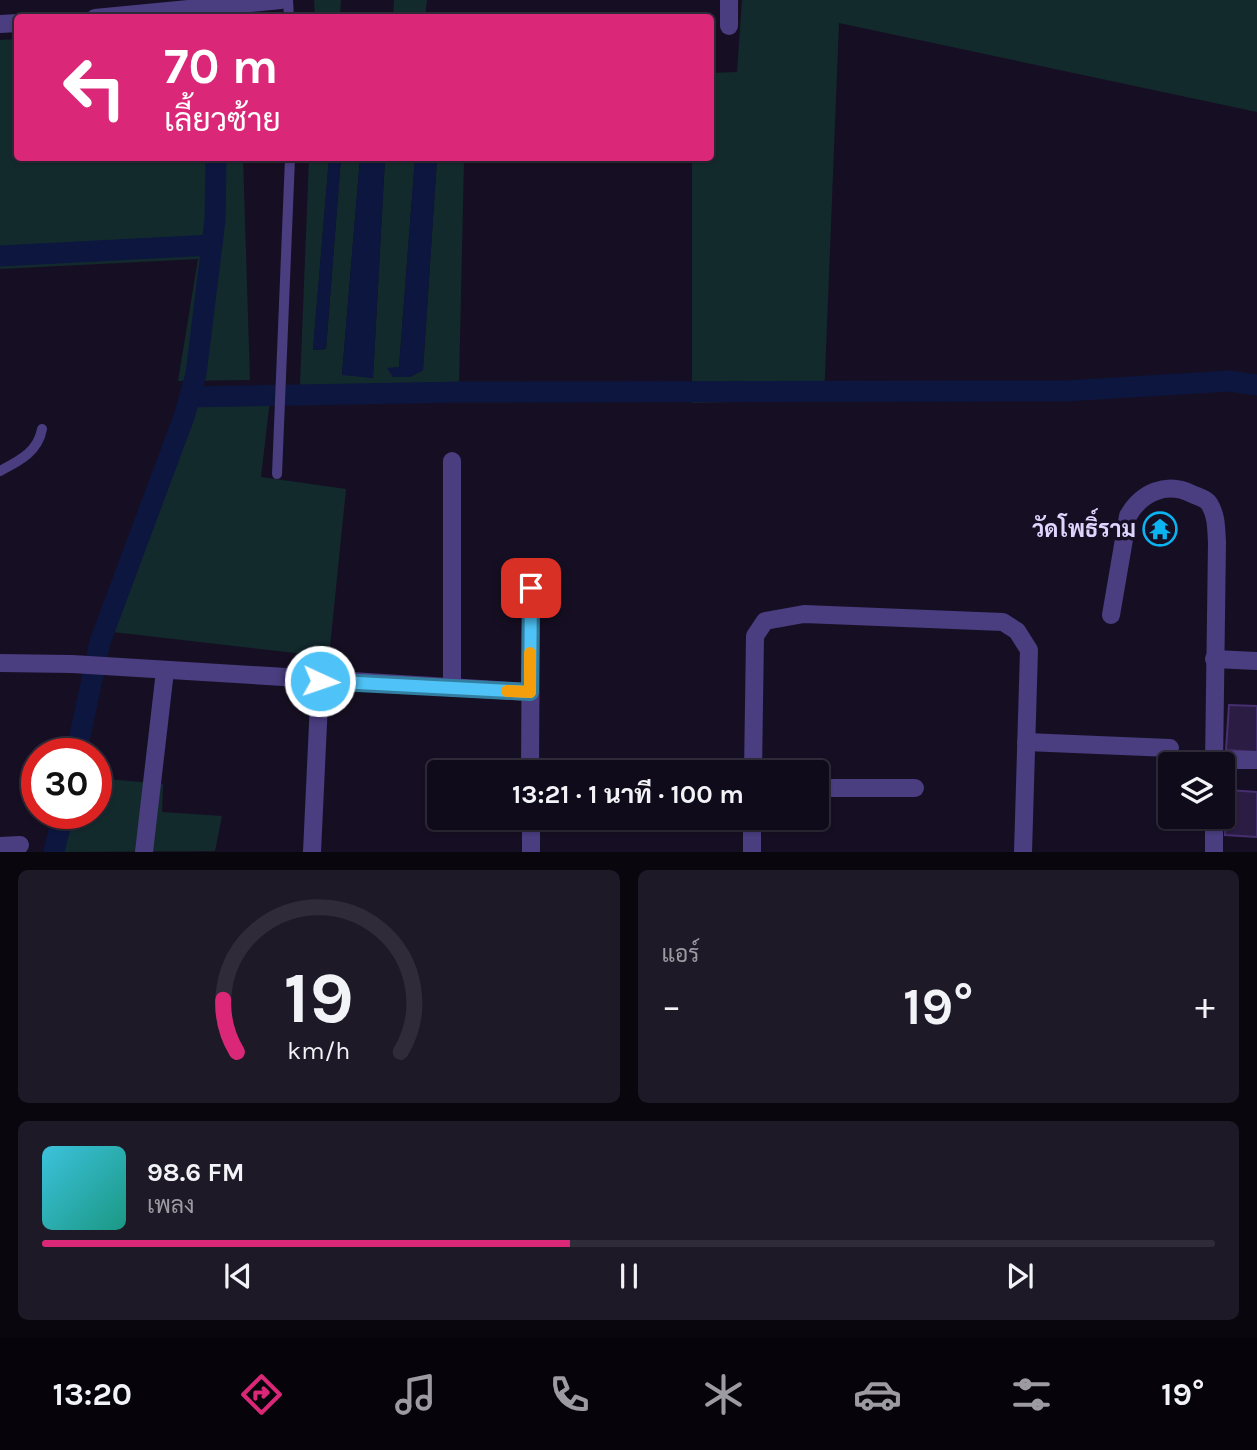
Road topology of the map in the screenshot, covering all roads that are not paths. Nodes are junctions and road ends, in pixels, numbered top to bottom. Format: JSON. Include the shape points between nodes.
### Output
{"nodes":[{"id":1,"x":281,"y":0,"type":"edge"},
{"id":2,"x":729,"y":0,"type":"edge"},
{"id":3,"x":136,"y":14,"type":"edge"},
{"id":4,"x":729,"y":26,"type":"dead end"},
{"id":5,"x":290,"y":161,"type":"edge"},
{"id":6,"x":42,"y":429,"type":"dead end"},
{"id":7,"x":452,"y":461,"type":"dead end"},
{"id":8,"x":0,"y":471,"type":"edge"},
{"id":9,"x":277,"y":474,"type":"dead end"},
{"id":10,"x":531,"y":588,"type":"dead end"},
{"id":11,"x":1111,"y":615,"type":"dead end"},
{"id":12,"x":1214,"y":659,"type":"junction"},
{"id":13,"x":1257,"y":661,"type":"edge"},
{"id":14,"x":0,"y":663,"type":"edge"},
{"id":15,"x":164,"y":671,"type":"junction"},
{"id":16,"x":320,"y":681,"type":"junction"},
{"id":17,"x":452,"y":688,"type":"junction"},
{"id":18,"x":530,"y":692,"type":"junction"},
{"id":19,"x":1026,"y":742,"type":"junction"},
{"id":20,"x":1170,"y":748,"type":"dead end"},
{"id":21,"x":1214,"y":752,"type":"edge"},
{"id":22,"x":530,"y":760,"type":"edge"},
{"id":23,"x":753,"y":760,"type":"edge"},
{"id":24,"x":1235,"y":760,"type":"edge"},
{"id":25,"x":1257,"y":760,"type":"edge"},
{"id":26,"x":829,"y":788,"type":"edge"},
{"id":27,"x":915,"y":788,"type":"dead end"},
{"id":28,"x":1214,"y":829,"type":"edge"},
{"id":29,"x":531,"y":830,"type":"edge"},
{"id":30,"x":752,"y":830,"type":"edge"},
{"id":31,"x":19,"y":845,"type":"dead end"},
{"id":32,"x":0,"y":846,"type":"edge"},
{"id":33,"x":144,"y":852,"type":"edge"},
{"id":34,"x":312,"y":852,"type":"edge"},
{"id":35,"x":531,"y":852,"type":"edge"},
{"id":36,"x":752,"y":852,"type":"edge"},
{"id":37,"x":1023,"y":852,"type":"edge"},
{"id":38,"x":1214,"y":852,"type":"edge"}],
"edges":[{"from":1,"to":3,"type":"street"},
{"from":2,"to":4,"type":"street"},
{"from":5,"to":9,"type":"lane"},
{"from":6,"to":8,"type":"lane","via":[[36,446],[24,458]]},
{"from":7,"to":17,"type":"street"},
{"from":10,"to":18,"type":"street"},
{"from":11,"to":12,"type":"street","via":[[1128,516],[1136,503],[1147,494],[1169,488],[1188,491],[1209,502],[1215,515]]},
{"from":12,"to":13,"type":"street"},
{"from":12,"to":21,"type":"street"},
{"from":14,"to":15,"type":"street"},
{"from":15,"to":16,"type":"street"},
{"from":15,"to":33,"type":"street"},
{"from":16,"to":17,"type":"street"},
{"from":16,"to":34,"type":"street"},
{"from":17,"to":18,"type":"street"},
{"from":18,"to":22,"type":"street"},
{"from":19,"to":20,"type":"street"},
{"from":19,"to":23,"type":"street","via":[[1029,650],[1017,631],[1003,622],[804,614],[765,621],[755,636]]},
{"from":19,"to":37,"type":"street"},
{"from":24,"to":25,"type":"street"},
{"from":26,"to":27,"type":"street"},
{"from":28,"to":38,"type":"street"},
{"from":29,"to":35,"type":"street"},
{"from":30,"to":36,"type":"street"},
{"from":31,"to":32,"type":"street"}]}
